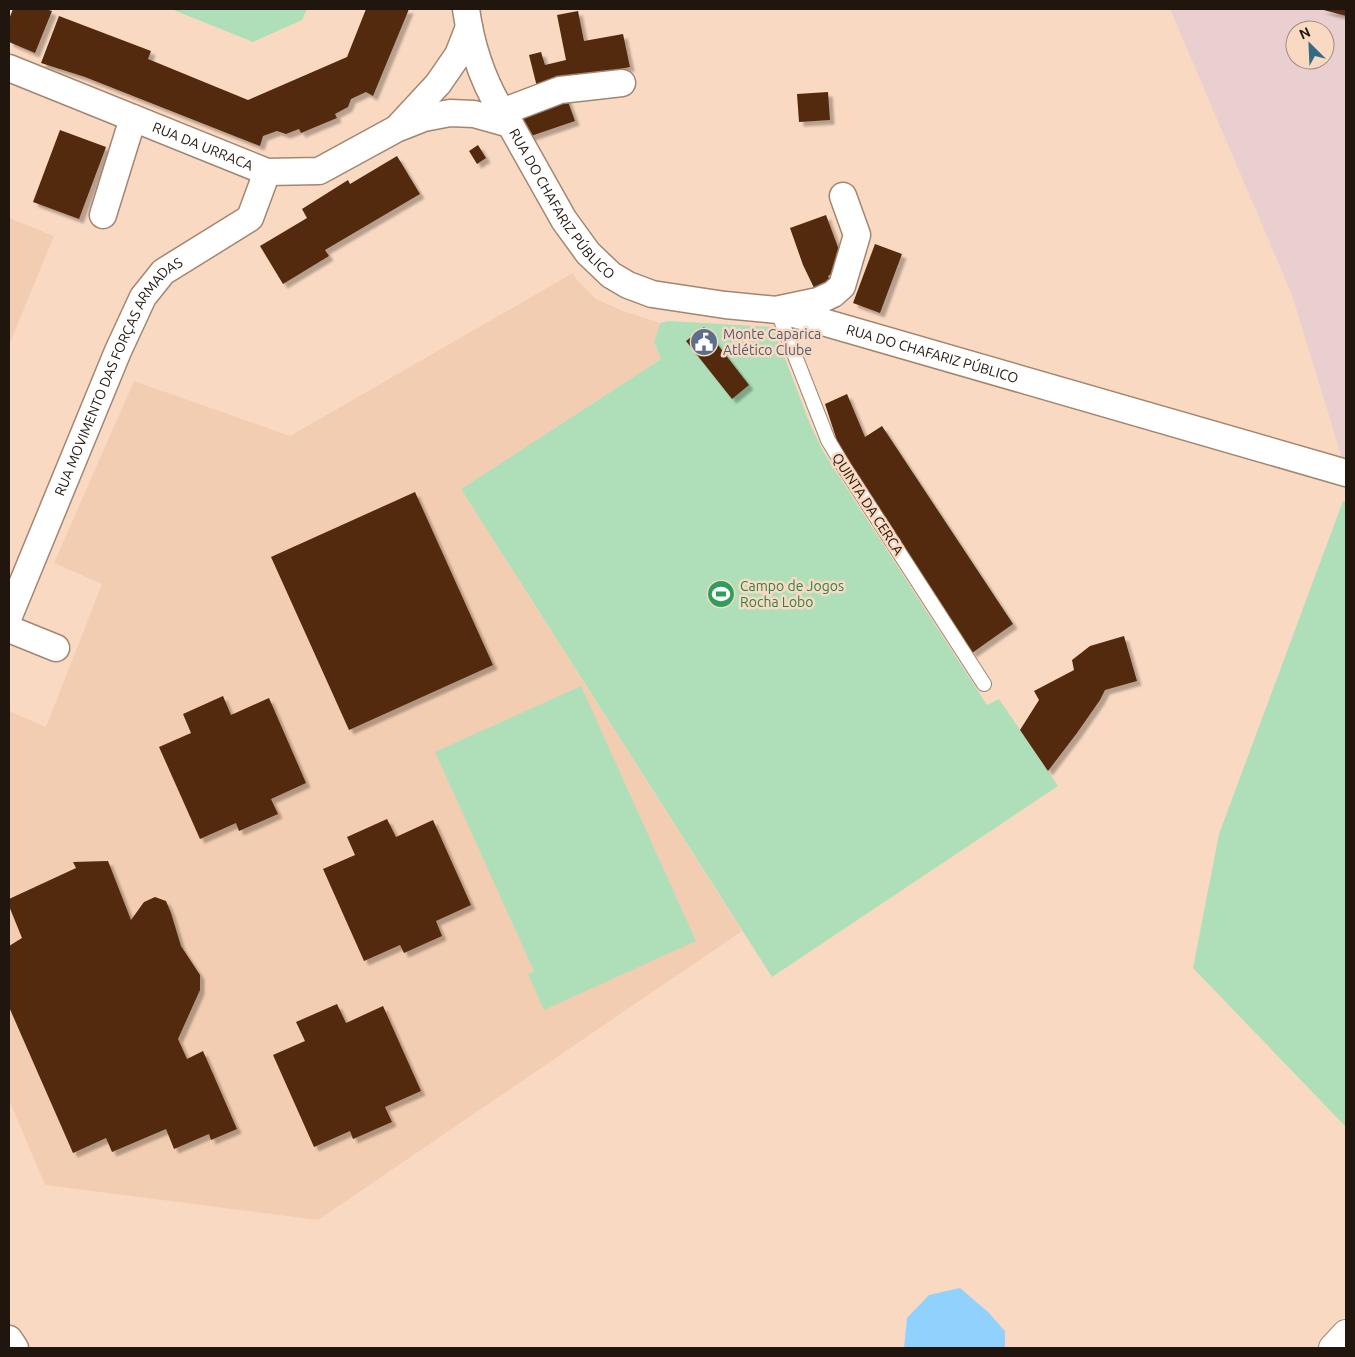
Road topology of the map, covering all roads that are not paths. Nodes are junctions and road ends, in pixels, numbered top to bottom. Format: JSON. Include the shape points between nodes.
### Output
{"nodes":[{"id":1,"x":468,"y":18,"type":"edge"},
{"id":2,"x":9,"y":68,"type":"edge"},
{"id":3,"x":622,"y":84,"type":"dead end"},
{"id":4,"x":133,"y":118,"type":"junction"},
{"id":5,"x":506,"y":118,"type":"junction"},
{"id":6,"x":396,"y":129,"type":"junction"},
{"id":7,"x":266,"y":172,"type":"junction"},
{"id":8,"x":844,"y":196,"type":"dead end"},
{"id":9,"x":103,"y":215,"type":"dead end"},
{"id":10,"x":777,"y":310,"type":"junction"},
{"id":11,"x":1346,"y":473,"type":"edge"},
{"id":12,"x":9,"y":616,"type":"edge"},
{"id":13,"x":9,"y":629,"type":"edge"},
{"id":14,"x":56,"y":648,"type":"dead end"},
{"id":15,"x":984,"y":684,"type":"dead end"},
{"id":16,"x":1346,"y":1334,"type":"edge"},
{"id":17,"x":9,"y":1339,"type":"edge"},
{"id":18,"x":15,"y":1348,"type":"edge"},
{"id":19,"x":1333,"y":1348,"type":"edge"}],
"edges":[{"from":1,"to":5,"type":"street","name":"RUA DO CHAFARIZ PÚBLICO","via":[[480,70]]},
{"from":1,"to":6,"type":"street","name":"RUA DA URRACA","via":[[458,55],[438,84]]},
{"from":2,"to":4,"type":"street","name":"RUA DA URRACA"},
{"from":3,"to":5,"type":"street","via":[[560,90]]},
{"from":4,"to":7,"type":"street","name":"RUA DA URRACA"},
{"from":4,"to":9,"type":"street"},
{"from":5,"to":6,"type":"street","name":"RUA DA URRACA","via":[[450,113],[424,118]]},
{"from":5,"to":10,"type":"street","name":"RUA DO CHAFARIZ PÚBLICO","via":[[564,220],[588,253],[611,274],[652,294]]},
{"from":6,"to":7,"type":"street","name":"RUA DA URRACA","via":[[319,171]]},
{"from":7,"to":12,"type":"street","name":"RUA MOVIMENTO DAS FORÇAS ARMADAS","via":[[250,218],[163,272],[143,297]]},
{"from":8,"to":10,"type":"street","via":[[857,235],[842,286],[818,301]]},
{"from":10,"to":11,"type":"street","name":"RUA DO CHAFARIZ PÚBLICO"},
{"from":10,"to":15,"type":"lane","name":"QUINTA DA CERCA","via":[[828,440]]},
{"from":13,"to":14,"type":"street"},
{"from":16,"to":19,"type":"highway"},
{"from":17,"to":18,"type":"street"}]}
